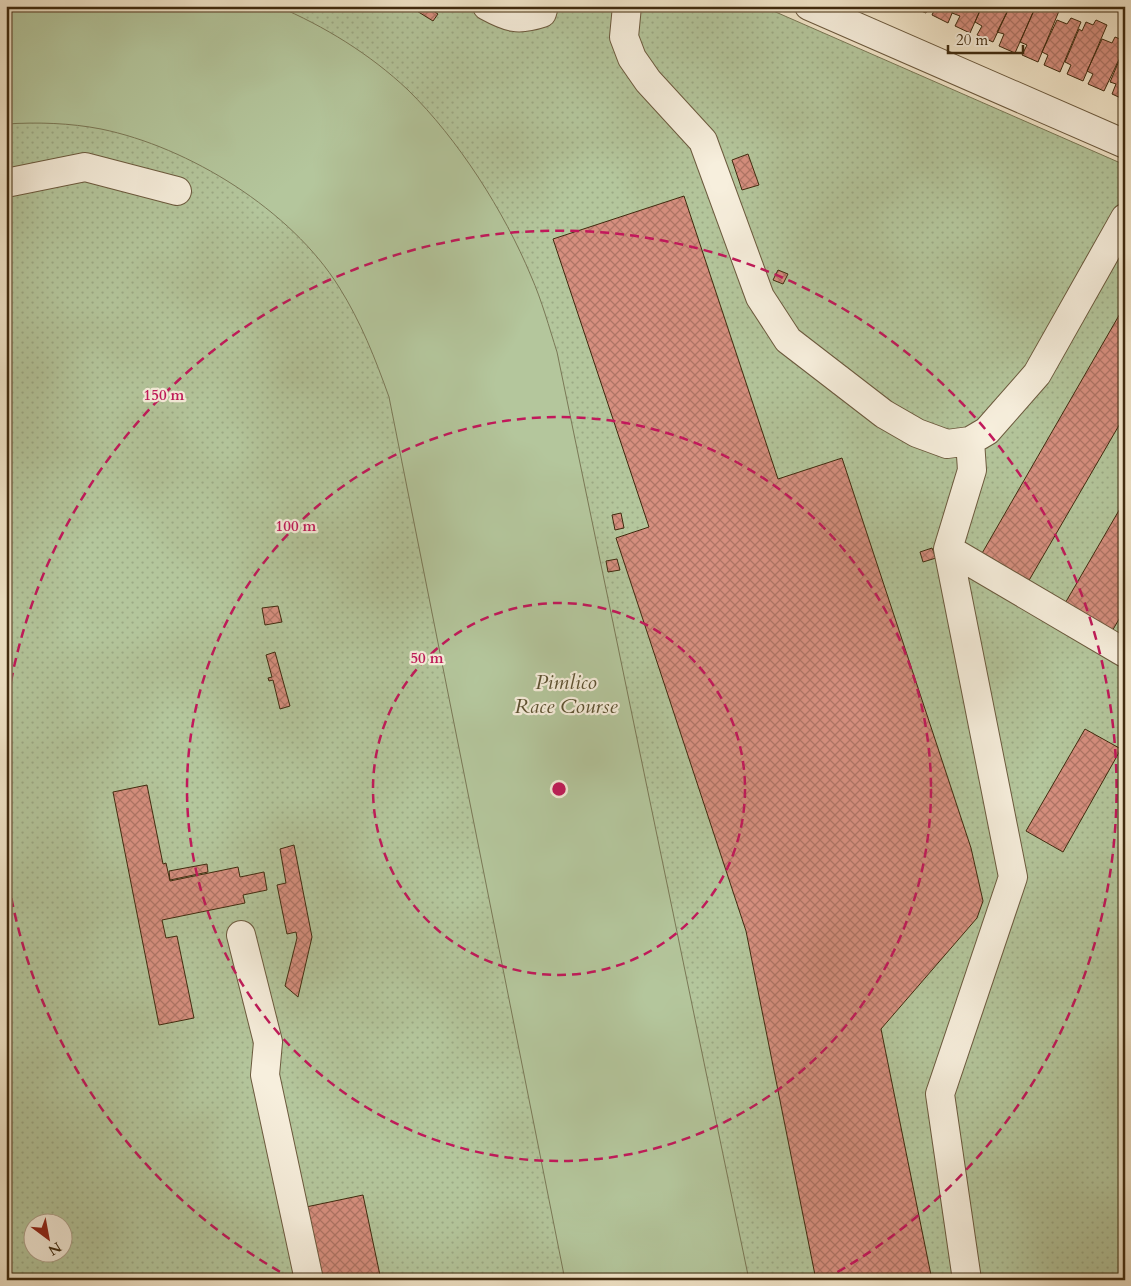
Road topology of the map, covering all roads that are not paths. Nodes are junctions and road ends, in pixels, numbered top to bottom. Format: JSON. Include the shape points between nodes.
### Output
{"nodes":[{"id":1,"x":487,"y":6,"type":"edge"},
{"id":2,"x":544,"y":6,"type":"edge"},
{"id":3,"x":627,"y":6,"type":"edge"},
{"id":4,"x":809,"y":6,"type":"edge"},
{"id":5,"x":1125,"y":144,"type":"edge"},
{"id":6,"x":6,"y":183,"type":"edge"},
{"id":7,"x":177,"y":191,"type":"dead end"},
{"id":8,"x":1125,"y":218,"type":"edge"},
{"id":9,"x":970,"y":441,"type":"junction"},
{"id":10,"x":948,"y":549,"type":"junction"},
{"id":11,"x":1125,"y":653,"type":"edge"},
{"id":12,"x":241,"y":935,"type":"dead end"},
{"id":13,"x":309,"y":1280,"type":"edge"},
{"id":14,"x":967,"y":1280,"type":"edge"}],
"edges":[{"from":1,"to":2,"type":"street","via":[[508,18],[526,18],[542,13]]},
{"from":3,"to":9,"type":"street","via":[[624,37],[632,58],[648,81],[703,141],[760,297],[788,340],[884,414],[917,433],[947,444]]},
{"from":4,"to":5,"type":"street"},
{"from":6,"to":7,"type":"street","via":[[85,167]]},
{"from":8,"to":9,"type":"street","via":[[1036,374],[987,431]]},
{"from":9,"to":10,"type":"street","via":[[972,470]]},
{"from":10,"to":11,"type":"street"},
{"from":10,"to":14,"type":"street","via":[[1013,877],[940,1094]]},
{"from":12,"to":13,"type":"street","via":[[268,1042],[265,1075]]}]}
